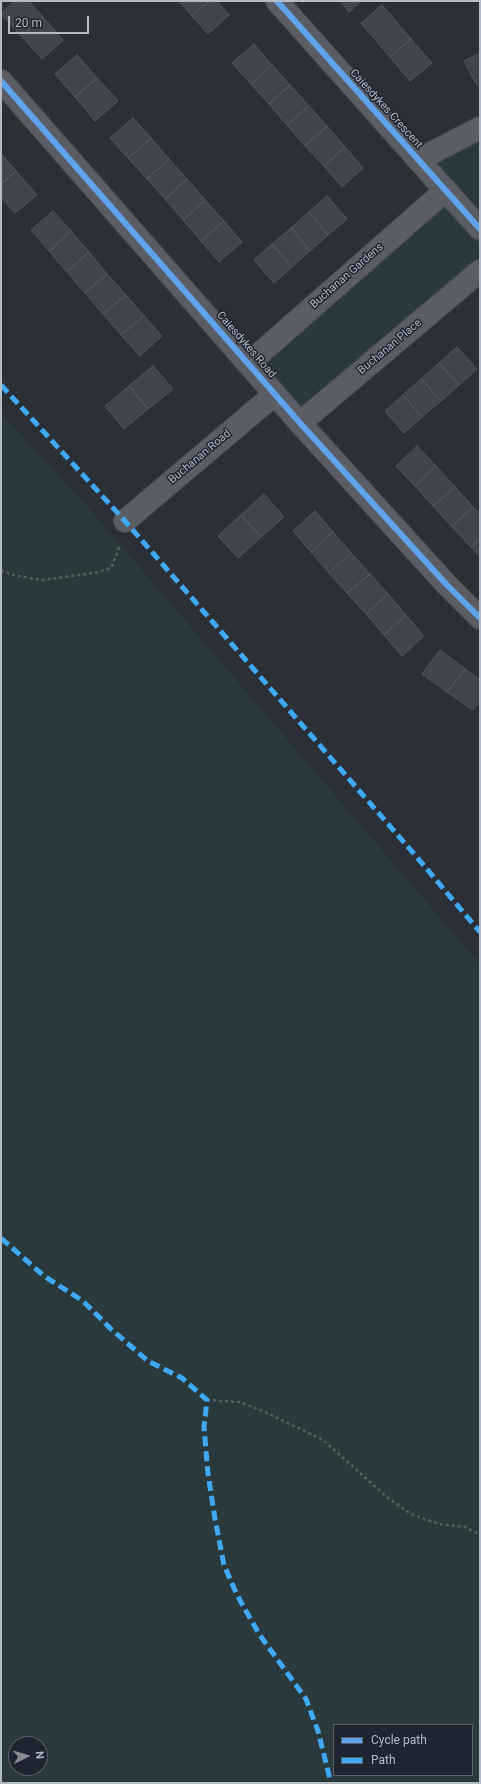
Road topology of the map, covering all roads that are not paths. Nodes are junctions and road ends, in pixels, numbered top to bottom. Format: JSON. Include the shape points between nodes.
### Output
{"nodes":[{"id":1,"x":278,"y":1,"type":"edge"},
{"id":2,"x":1,"y":81,"type":"edge"},
{"id":3,"x":480,"y":128,"type":"edge"},
{"id":4,"x":418,"y":160,"type":"junction"},
{"id":5,"x":446,"y":190,"type":"junction"},
{"id":6,"x":480,"y":229,"type":"edge"},
{"id":7,"x":480,"y":271,"type":"edge"},
{"id":8,"x":249,"y":363,"type":"junction"},
{"id":9,"x":275,"y":394,"type":"junction"},
{"id":10,"x":300,"y":424,"type":"junction"},
{"id":11,"x":125,"y":521,"type":"road end"},
{"id":12,"x":480,"y":618,"type":"edge"}],
"edges":[{"from":1,"to":4,"type":"street","name":"Caiesdykes Crescent"},
{"from":2,"to":8,"type":"street","name":"Caiesdykes Road"},
{"from":3,"to":4,"type":"street","name":"Caiesdykes Crescent"},
{"from":4,"to":5,"type":"street","name":"Caiesdykes Crescent"},
{"from":5,"to":6,"type":"street","name":"Caiesdykes Crescent"},
{"from":5,"to":8,"type":"street","name":"Buchanan Gardens"},
{"from":7,"to":10,"type":"street","name":"Buchanan Place"},
{"from":8,"to":9,"type":"street","name":"Caiesdykes Road"},
{"from":9,"to":10,"type":"street","name":"Caiesdykes Road"},
{"from":9,"to":11,"type":"street","name":"Buchanan Road"},
{"from":10,"to":12,"type":"street","name":"Caiesdykes Road"}]}
